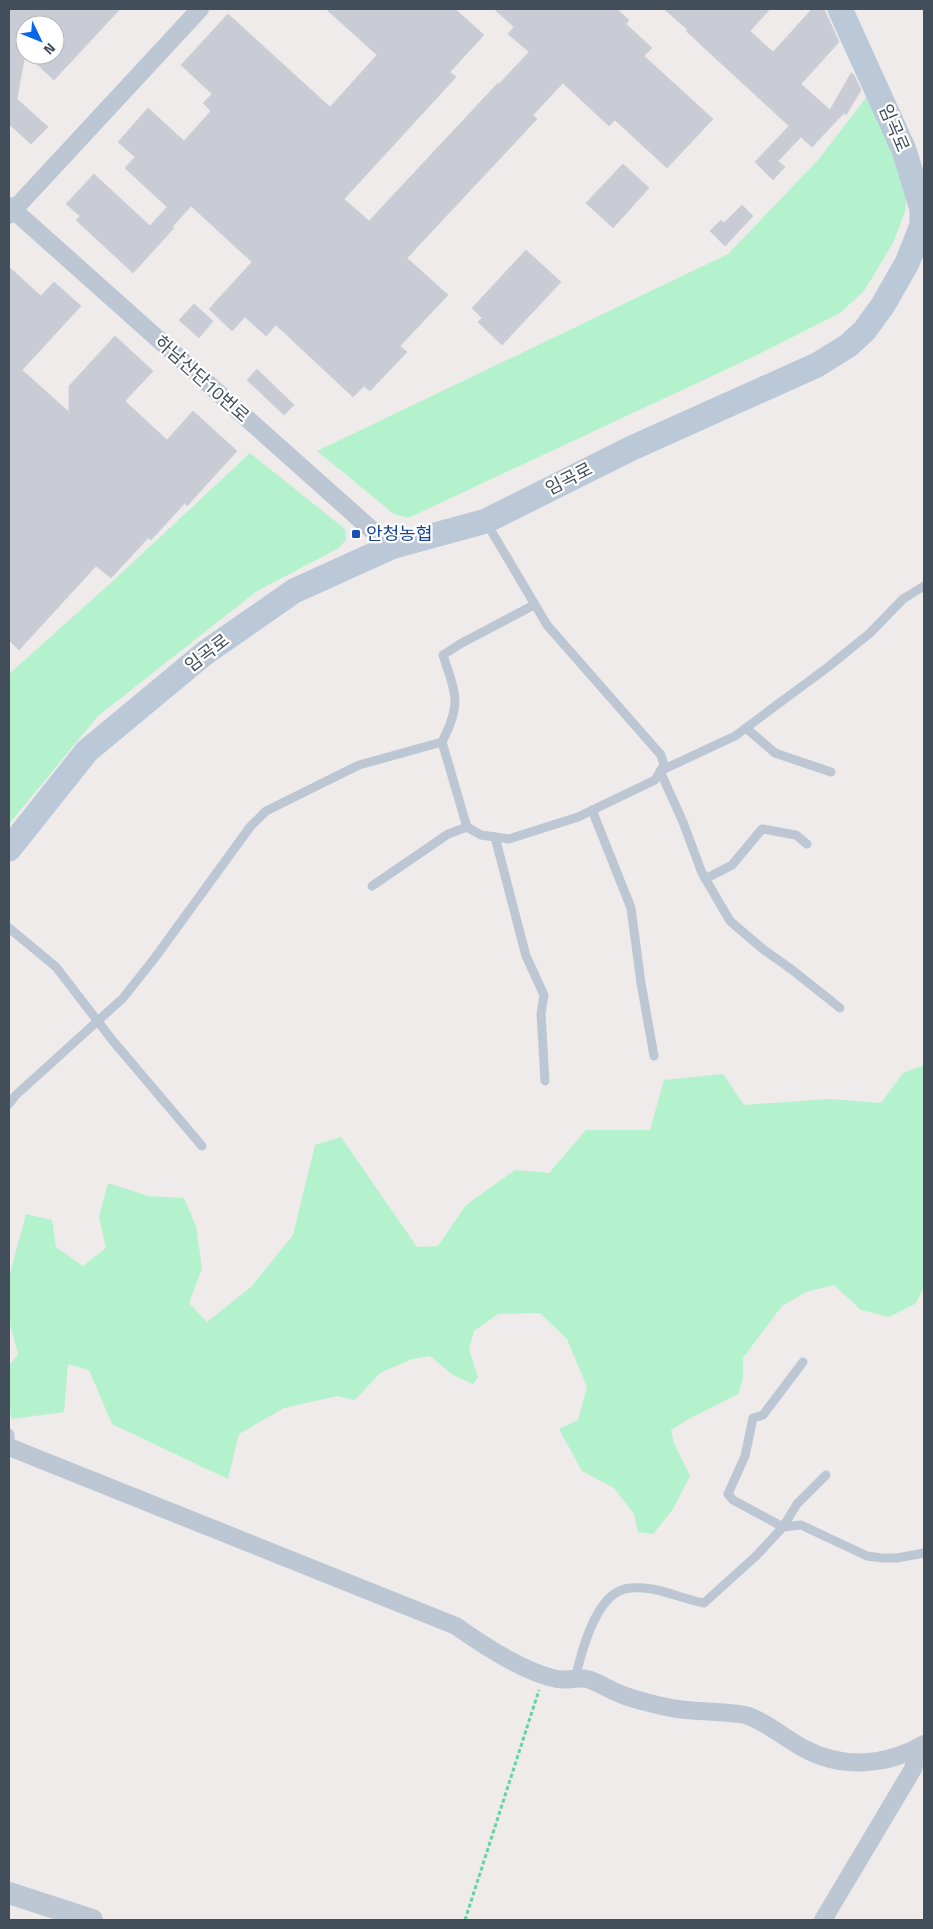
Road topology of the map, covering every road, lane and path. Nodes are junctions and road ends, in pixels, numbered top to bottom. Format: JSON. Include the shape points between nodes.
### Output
{"nodes":[{"id":1,"x":200,"y":9,"type":"edge"},
{"id":2,"x":840,"y":9,"type":"edge"},
{"id":3,"x":10,"y":210,"type":"edge"},
{"id":4,"x":923,"y":219,"type":"edge"},
{"id":5,"x":486,"y":521,"type":"junction"},
{"id":6,"x":390,"y":547,"type":"junction"},
{"id":7,"x":924,"y":586,"type":"edge"},
{"id":8,"x":534,"y":605,"type":"junction"},
{"id":9,"x":746,"y":728,"type":"junction"},
{"id":10,"x":442,"y":742,"type":"junction"},
{"id":11,"x":660,"y":772,"type":"junction"},
{"id":12,"x":831,"y":772,"type":"dead end"},
{"id":13,"x":592,"y":810,"type":"junction"},
{"id":14,"x":467,"y":827,"type":"junction"},
{"id":15,"x":495,"y":837,"type":"junction"},
{"id":16,"x":807,"y":844,"type":"dead end"},
{"id":17,"x":9,"y":849,"type":"edge"},
{"id":18,"x":705,"y":879,"type":"junction"},
{"id":19,"x":372,"y":886,"type":"dead end"},
{"id":20,"x":9,"y":928,"type":"edge"},
{"id":21,"x":840,"y":1008,"type":"dead end"},
{"id":22,"x":98,"y":1021,"type":"junction"},
{"id":23,"x":654,"y":1056,"type":"dead end"},
{"id":24,"x":545,"y":1081,"type":"dead end"},
{"id":25,"x":9,"y":1104,"type":"edge"},
{"id":26,"x":202,"y":1146,"type":"dead end"},
{"id":27,"x":803,"y":1362,"type":"dead end"},
{"id":28,"x":9,"y":1442,"type":"edge"},
{"id":29,"x":826,"y":1475,"type":"dead end"},
{"id":30,"x":783,"y":1528,"type":"junction"},
{"id":31,"x":924,"y":1553,"type":"edge"},
{"id":32,"x":542,"y":1675,"type":"junction"},
{"id":33,"x":575,"y":1679,"type":"junction"},
{"id":34,"x":921,"y":1746,"type":"edge"},
{"id":35,"x":9,"y":1893,"type":"edge"},
{"id":36,"x":92,"y":1920,"type":"edge"},
{"id":37,"x":465,"y":1920,"type":"edge"},
{"id":38,"x":823,"y":1920,"type":"edge"}],
"edges":[{"from":1,"to":3,"type":"street","name":"하남산단10번로"},
{"from":2,"to":4,"type":"main road","name":"임곡로","via":[[904,150]]},
{"from":3,"to":6,"type":"street","name":"하남산단10번로"},
{"from":4,"to":5,"type":"main road","name":"임곡로","via":[[907,263],[883,305],[865,330],[832,356],[632,448]]},
{"from":5,"to":6,"type":"main road","name":"임곡로"},
{"from":5,"to":8,"type":"lane"},
{"from":6,"to":17,"type":"main road","name":"임곡로","via":[[294,591],[205,654],[87,751]]},
{"from":7,"to":9,"type":"lane","via":[[903,598],[870,633]]},
{"from":8,"to":10,"type":"lane","via":[[443,655],[456,705]]},
{"from":8,"to":11,"type":"lane","via":[[547,626],[661,755],[664,765]]},
{"from":9,"to":11,"type":"lane"},
{"from":9,"to":12,"type":"lane","via":[[775,753]]},
{"from":10,"to":14,"type":"lane"},
{"from":10,"to":22,"type":"lane","via":[[359,765],[266,811],[250,826],[154,959]]},
{"from":11,"to":13,"type":"lane","via":[[655,780]]},
{"from":11,"to":18,"type":"lane"},
{"from":13,"to":15,"type":"lane","via":[[509,839]]},
{"from":13,"to":23,"type":"lane","via":[[630,908]]},
{"from":14,"to":15,"type":"lane","via":[[480,835]]},
{"from":14,"to":19,"type":"lane","via":[[448,834]]},
{"from":15,"to":24,"type":"lane","via":[[526,956],[544,994],[541,1020]]},
{"from":16,"to":18,"type":"lane","via":[[796,835],[762,829],[732,865]]},
{"from":18,"to":21,"type":"lane","via":[[730,921]]},
{"from":20,"to":22,"type":"lane","via":[[56,967]]},
{"from":22,"to":25,"type":"lane"},
{"from":22,"to":26,"type":"lane"},
{"from":27,"to":30,"type":"lane","via":[[763,1415],[753,1418],[745,1456],[728,1494]]},
{"from":28,"to":32,"type":"street","via":[[456,1626]]},
{"from":29,"to":30,"type":"lane","via":[[797,1504]]},
{"from":30,"to":31,"type":"lane","via":[[801,1526],[867,1556],[897,1558]]},
{"from":30,"to":33,"type":"lane","via":[[731,1581],[704,1603],[653,1589],[626,1588],[615,1593],[600,1610],[581,1653]]},
{"from":32,"to":33,"type":"street","via":[[559,1680]]},
{"from":32,"to":37,"type":"path"},
{"from":33,"to":34,"type":"street","via":[[586,1679],[621,1694],[667,1707],[747,1716],[805,1749],[832,1760],[862,1764],[881,1761]]},
{"from":34,"to":38,"type":"street","via":[[913,1769]]},
{"from":35,"to":36,"type":"street"}]}
